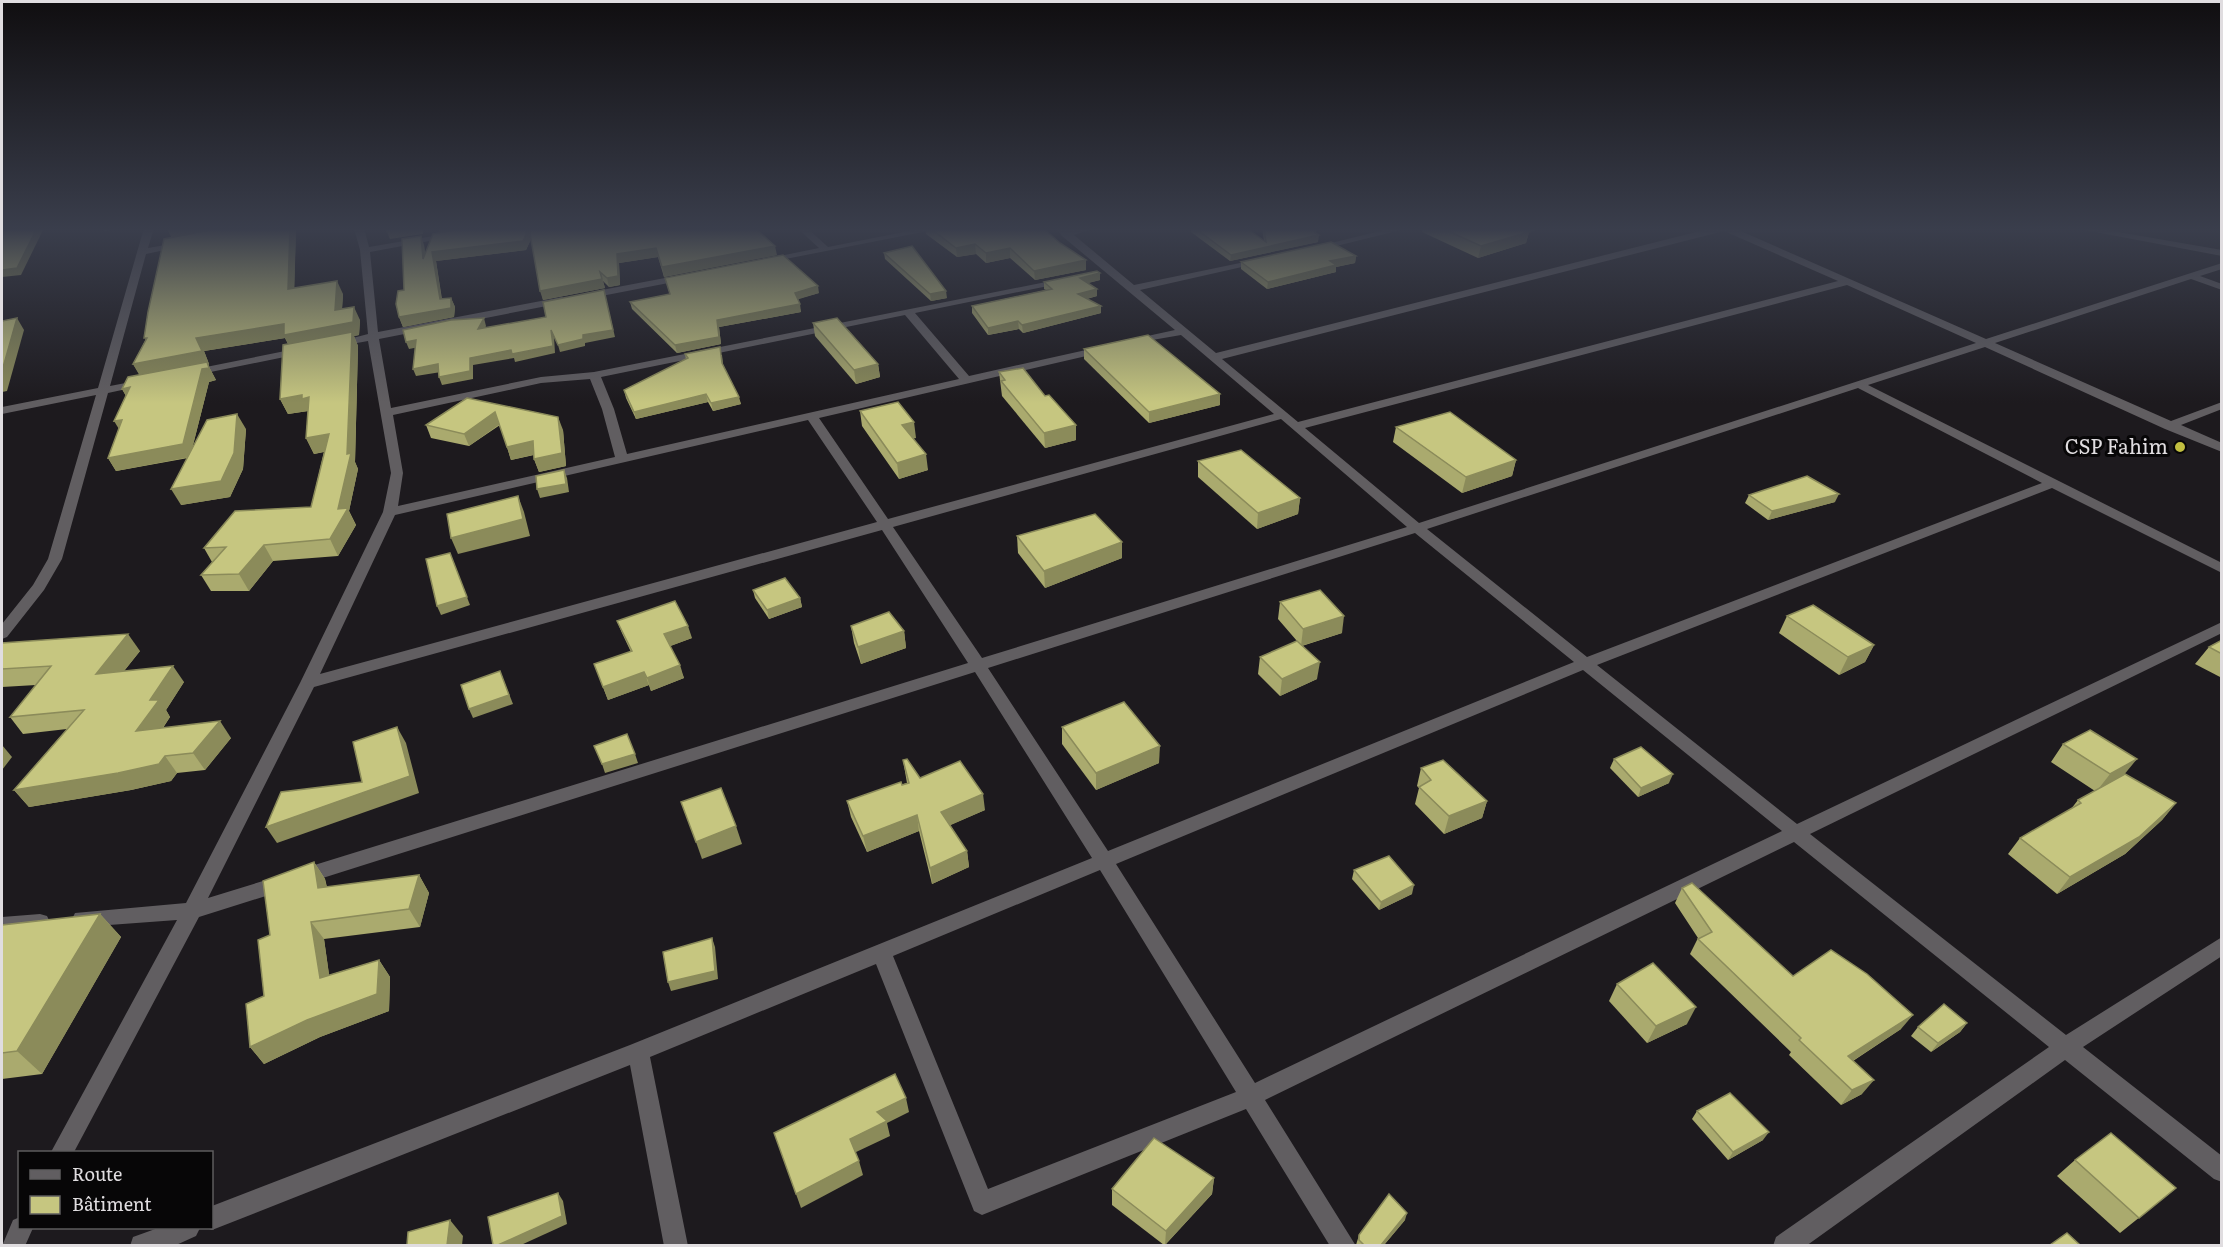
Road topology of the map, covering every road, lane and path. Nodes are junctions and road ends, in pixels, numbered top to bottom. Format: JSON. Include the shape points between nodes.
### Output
{"nodes":[{"id":1,"x":131,"y":286,"type":"edge"},
{"id":2,"x":369,"y":286,"type":"edge"},
{"id":3,"x":634,"y":286,"type":"edge"},
{"id":4,"x":1032,"y":286,"type":"edge"},
{"id":5,"x":1128,"y":286,"type":"edge"},
{"id":6,"x":1145,"y":286,"type":"edge"},
{"id":7,"x":1489,"y":286,"type":"edge"},
{"id":8,"x":1831,"y":286,"type":"edge"},
{"id":9,"x":1857,"y":286,"type":"edge"},
{"id":10,"x":2159,"y":286,"type":"edge"},
{"id":11,"x":1132,"y":289,"type":"junction"},
{"id":12,"x":908,"y":312,"type":"junction"},
{"id":13,"x":1183,"y":331,"type":"junction"},
{"id":14,"x":374,"y":336,"type":"junction"},
{"id":15,"x":1986,"y":343,"type":"junction"},
{"id":16,"x":1215,"y":357,"type":"junction"},
{"id":17,"x":181,"y":375,"type":"edge"},
{"id":18,"x":594,"y":375,"type":"junction"},
{"id":19,"x":966,"y":380,"type":"junction"},
{"id":20,"x":147,"y":382,"type":"edge"},
{"id":21,"x":1858,"y":384,"type":"junction"},
{"id":22,"x":102,"y":391,"type":"junction"},
{"id":23,"x":2222,"y":405,"type":"edge"},
{"id":24,"x":2,"y":410,"type":"edge"},
{"id":25,"x":388,"y":412,"type":"junction"},
{"id":26,"x":1283,"y":415,"type":"junction"},
{"id":27,"x":811,"y":416,"type":"junction"},
{"id":28,"x":1296,"y":426,"type":"junction"},
{"id":29,"x":2169,"y":426,"type":"junction"},
{"id":30,"x":2222,"y":448,"type":"edge"},
{"id":31,"x":622,"y":459,"type":"junction"},
{"id":32,"x":2053,"y":483,"type":"junction"},
{"id":33,"x":390,"y":512,"type":"junction"},
{"id":34,"x":885,"y":524,"type":"junction"},
{"id":35,"x":1417,"y":528,"type":"junction"},
{"id":36,"x":2222,"y":569,"type":"edge"},
{"id":37,"x":2222,"y":627,"type":"edge"},
{"id":38,"x":2,"y":634,"type":"edge"},
{"id":39,"x":1586,"y":663,"type":"junction"},
{"id":40,"x":977,"y":665,"type":"junction"},
{"id":41,"x":308,"y":683,"type":"junction"},
{"id":42,"x":1796,"y":833,"type":"junction"},
{"id":43,"x":1104,"y":860,"type":"junction"},
{"id":44,"x":192,"y":911,"type":"junction"},
{"id":45,"x":2,"y":925,"type":"edge"},
{"id":46,"x":2222,"y":945,"type":"edge"},
{"id":47,"x":881,"y":952,"type":"junction"},
{"id":48,"x":2067,"y":1046,"type":"junction"},
{"id":49,"x":638,"y":1052,"type":"junction"},
{"id":50,"x":1249,"y":1097,"type":"junction"},
{"id":51,"x":63,"y":1151,"type":"edge"},
{"id":52,"x":2222,"y":1171,"type":"edge"},
{"id":53,"x":213,"y":1218,"type":"edge"},
{"id":54,"x":20,"y":1229,"type":"edge"},
{"id":55,"x":183,"y":1229,"type":"edge"},
{"id":56,"x":12,"y":1245,"type":"edge"},
{"id":57,"x":142,"y":1245,"type":"edge"},
{"id":58,"x":676,"y":1245,"type":"edge"},
{"id":59,"x":1344,"y":1245,"type":"edge"},
{"id":60,"x":1785,"y":1245,"type":"edge"}],
"edges":[{"from":1,"to":22,"type":"street"},
{"from":2,"to":14,"type":"street"},
{"from":3,"to":14,"type":"street"},
{"from":4,"to":12,"type":"street"},
{"from":5,"to":11,"type":"street"},
{"from":6,"to":11,"type":"street"},
{"from":7,"to":16,"type":"street"},
{"from":8,"to":28,"type":"street"},
{"from":9,"to":15,"type":"street"},
{"from":10,"to":15,"type":"street"},
{"from":11,"to":13,"type":"street"},
{"from":12,"to":18,"type":"street"},
{"from":12,"to":19,"type":"street"},
{"from":13,"to":16,"type":"street"},
{"from":13,"to":19,"type":"street"},
{"from":14,"to":17,"type":"street"},
{"from":14,"to":25,"type":"street"},
{"from":15,"to":21,"type":"street"},
{"from":15,"to":29,"type":"street"},
{"from":16,"to":26,"type":"street"},
{"from":18,"to":25,"type":"street","via":[[541,380]]},
{"from":18,"to":31,"type":"street"},
{"from":19,"to":27,"type":"street"},
{"from":20,"to":22,"type":"street"},
{"from":21,"to":32,"type":"street"},
{"from":21,"to":35,"type":"street"},
{"from":22,"to":24,"type":"street"},
{"from":22,"to":38,"type":"street","via":[[55,559],[39,587]]},
{"from":23,"to":29,"type":"street"},
{"from":25,"to":33,"type":"street","via":[[398,473]]},
{"from":26,"to":28,"type":"street"},
{"from":26,"to":34,"type":"street"},
{"from":27,"to":31,"type":"street"},
{"from":27,"to":34,"type":"street"},
{"from":28,"to":35,"type":"street"},
{"from":29,"to":30,"type":"street"},
{"from":31,"to":33,"type":"street"},
{"from":32,"to":36,"type":"street"},
{"from":32,"to":39,"type":"street"},
{"from":33,"to":41,"type":"street"},
{"from":34,"to":40,"type":"street"},
{"from":34,"to":41,"type":"street"},
{"from":35,"to":39,"type":"street"},
{"from":35,"to":40,"type":"street"},
{"from":37,"to":42,"type":"street"},
{"from":39,"to":42,"type":"street"},
{"from":39,"to":43,"type":"street"},
{"from":40,"to":43,"type":"street"},
{"from":40,"to":44,"type":"street"},
{"from":41,"to":44,"type":"street"},
{"from":42,"to":48,"type":"street"},
{"from":42,"to":50,"type":"street"},
{"from":43,"to":47,"type":"street"},
{"from":43,"to":50,"type":"street"},
{"from":44,"to":45,"type":"street"},
{"from":44,"to":51,"type":"street"},
{"from":46,"to":48,"type":"street"},
{"from":47,"to":49,"type":"street"},
{"from":47,"to":50,"type":"street","via":[[982,1203]]},
{"from":48,"to":52,"type":"street"},
{"from":48,"to":60,"type":"street"},
{"from":49,"to":53,"type":"street"},
{"from":49,"to":58,"type":"street"},
{"from":50,"to":59,"type":"street"},
{"from":54,"to":56,"type":"street"},
{"from":55,"to":57,"type":"street"}]}
